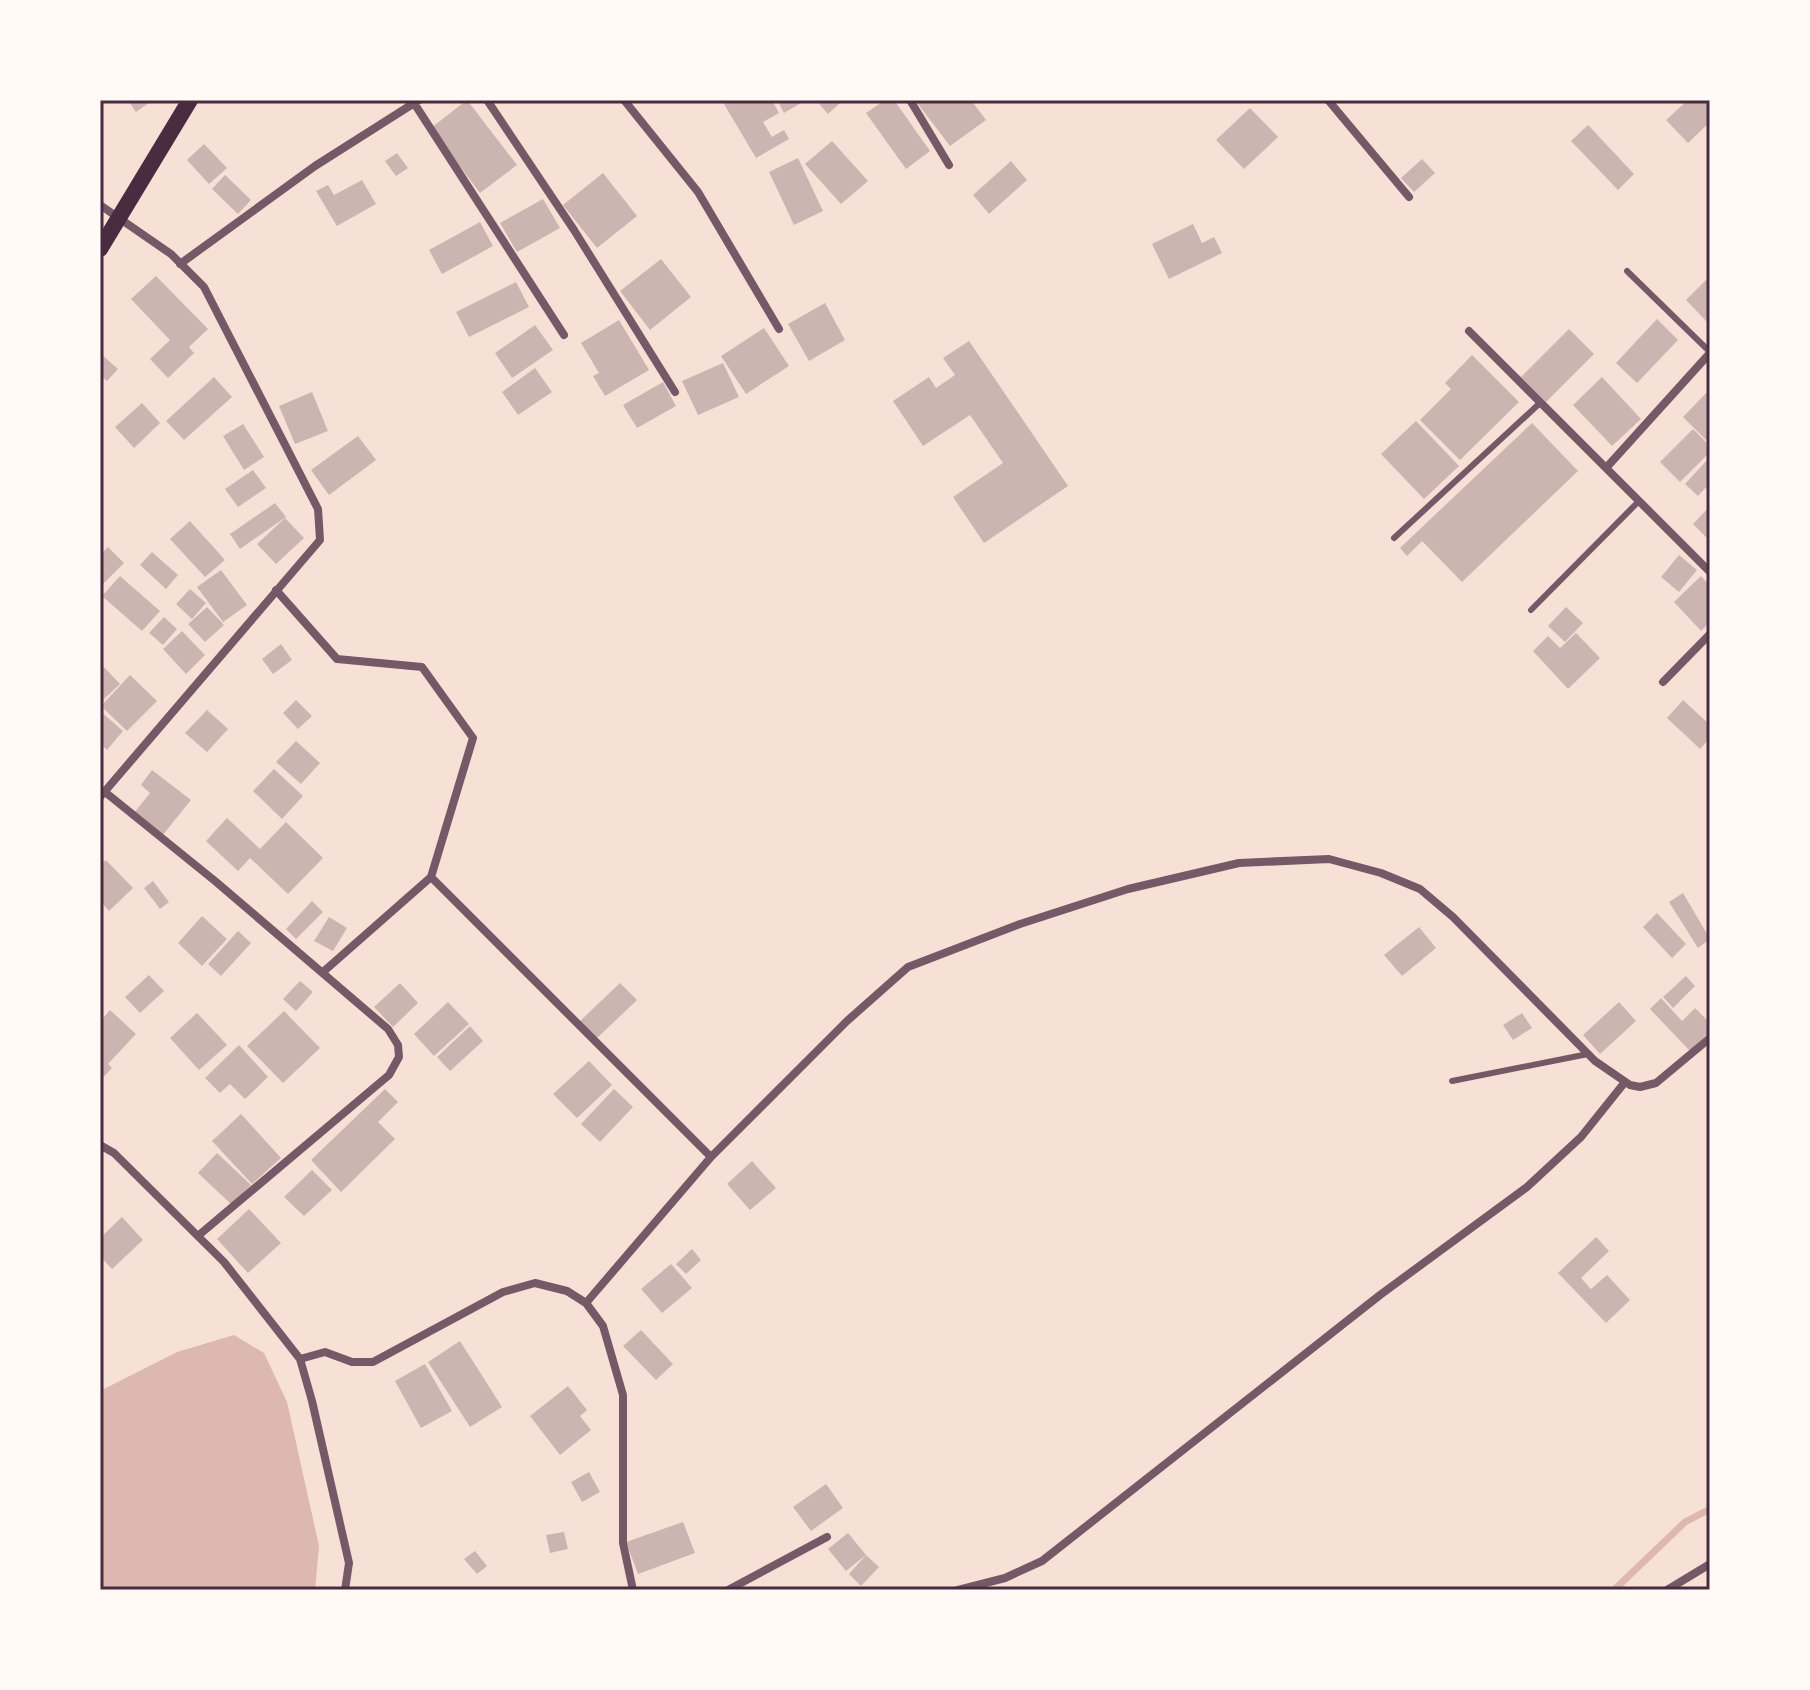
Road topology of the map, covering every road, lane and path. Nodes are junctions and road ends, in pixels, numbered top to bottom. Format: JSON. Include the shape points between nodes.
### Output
{"nodes":[{"id":1,"x":190,"y":100,"type":"edge"},
{"id":2,"x":487,"y":100,"type":"edge"},
{"id":3,"x":624,"y":100,"type":"edge"},
{"id":4,"x":910,"y":100,"type":"edge"},
{"id":5,"x":1328,"y":100,"type":"edge"},
{"id":6,"x":417,"y":102,"type":"edge"},
{"id":7,"x":949,"y":165,"type":"dead end"},
{"id":8,"x":1409,"y":197,"type":"dead end"},
{"id":9,"x":100,"y":205,"type":"edge"},
{"id":10,"x":119,"y":218,"type":"junction"},
{"id":11,"x":100,"y":249,"type":"edge"},
{"id":12,"x":180,"y":264,"type":"junction"},
{"id":13,"x":1627,"y":271,"type":"dead end"},
{"id":14,"x":779,"y":329,"type":"dead end"},
{"id":15,"x":1469,"y":331,"type":"dead end"},
{"id":16,"x":564,"y":335,"type":"dead end"},
{"id":17,"x":1710,"y":352,"type":"edge"},
{"id":18,"x":675,"y":392,"type":"dead end"},
{"id":19,"x":1540,"y":403,"type":"junction"},
{"id":20,"x":1606,"y":468,"type":"junction"},
{"id":21,"x":1639,"y":501,"type":"junction"},
{"id":22,"x":1394,"y":538,"type":"dead end"},
{"id":23,"x":1710,"y":572,"type":"edge"},
{"id":24,"x":276,"y":590,"type":"junction"},
{"id":25,"x":1531,"y":610,"type":"dead end"},
{"id":26,"x":1710,"y":634,"type":"edge"},
{"id":27,"x":1663,"y":682,"type":"dead end"},
{"id":28,"x":102,"y":794,"type":"edge"},
{"id":29,"x":431,"y":877,"type":"junction"},
{"id":30,"x":323,"y":972,"type":"junction"},
{"id":31,"x":1710,"y":1038,"type":"edge"},
{"id":32,"x":1588,"y":1054,"type":"junction"},
{"id":33,"x":1452,"y":1081,"type":"dead end"},
{"id":34,"x":1625,"y":1082,"type":"junction"},
{"id":35,"x":100,"y":1145,"type":"edge"},
{"id":36,"x":711,"y":1157,"type":"junction"},
{"id":37,"x":199,"y":1235,"type":"junction"},
{"id":38,"x":586,"y":1303,"type":"junction"},
{"id":39,"x":300,"y":1359,"type":"junction"},
{"id":40,"x":827,"y":1537,"type":"dead end"},
{"id":41,"x":1710,"y":1564,"type":"edge"},
{"id":42,"x":345,"y":1590,"type":"edge"},
{"id":43,"x":633,"y":1590,"type":"edge"},
{"id":44,"x":728,"y":1590,"type":"edge"},
{"id":45,"x":958,"y":1590,"type":"edge"},
{"id":46,"x":1667,"y":1590,"type":"edge"}],
"edges":[{"from":1,"to":10,"type":"main road"},
{"from":2,"to":18,"type":"street"},
{"from":3,"to":14,"type":"street","via":[[698,192]]},
{"from":4,"to":7,"type":"street"},
{"from":5,"to":8,"type":"street"},
{"from":6,"to":12,"type":"street","via":[[315,166]]},
{"from":6,"to":16,"type":"street"},
{"from":9,"to":10,"type":"street"},
{"from":10,"to":11,"type":"main road"},
{"from":10,"to":12,"type":"street"},
{"from":12,"to":24,"type":"street","via":[[204,287],[318,509],[320,540]]},
{"from":13,"to":17,"type":"lane"},
{"from":15,"to":19,"type":"street"},
{"from":17,"to":20,"type":"street"},
{"from":19,"to":20,"type":"street"},
{"from":19,"to":22,"type":"lane"},
{"from":20,"to":21,"type":"street"},
{"from":21,"to":23,"type":"street"},
{"from":21,"to":25,"type":"lane"},
{"from":24,"to":28,"type":"street"},
{"from":24,"to":29,"type":"street","via":[[337,659],[422,667],[473,738]]},
{"from":26,"to":27,"type":"street"},
{"from":28,"to":30,"type":"street"},
{"from":29,"to":30,"type":"street"},
{"from":29,"to":36,"type":"street"},
{"from":30,"to":37,"type":"street","via":[[388,1029],[398,1045],[397,1063]]},
{"from":31,"to":34,"type":"street","via":[[1656,1083],[1640,1087]]},
{"from":32,"to":33,"type":"lane"},
{"from":32,"to":34,"type":"street"},
{"from":32,"to":36,"type":"street","via":[[1420,889],[1329,859],[1239,863],[1128,889],[908,967]]},
{"from":34,"to":45,"type":"street","via":[[1581,1137],[1527,1187],[1380,1295],[1042,1561]]},
{"from":35,"to":37,"type":"street"},
{"from":36,"to":38,"type":"street"},
{"from":37,"to":39,"type":"street"},
{"from":38,"to":39,"type":"street","via":[[567,1291],[535,1283],[503,1292],[373,1362],[352,1362],[330,1352]]},
{"from":38,"to":43,"type":"street","via":[[603,1326],[623,1395],[623,1543]]},
{"from":39,"to":42,"type":"street","via":[[349,1563]]},
{"from":40,"to":44,"type":"street"},
{"from":41,"to":46,"type":"street"}]}
